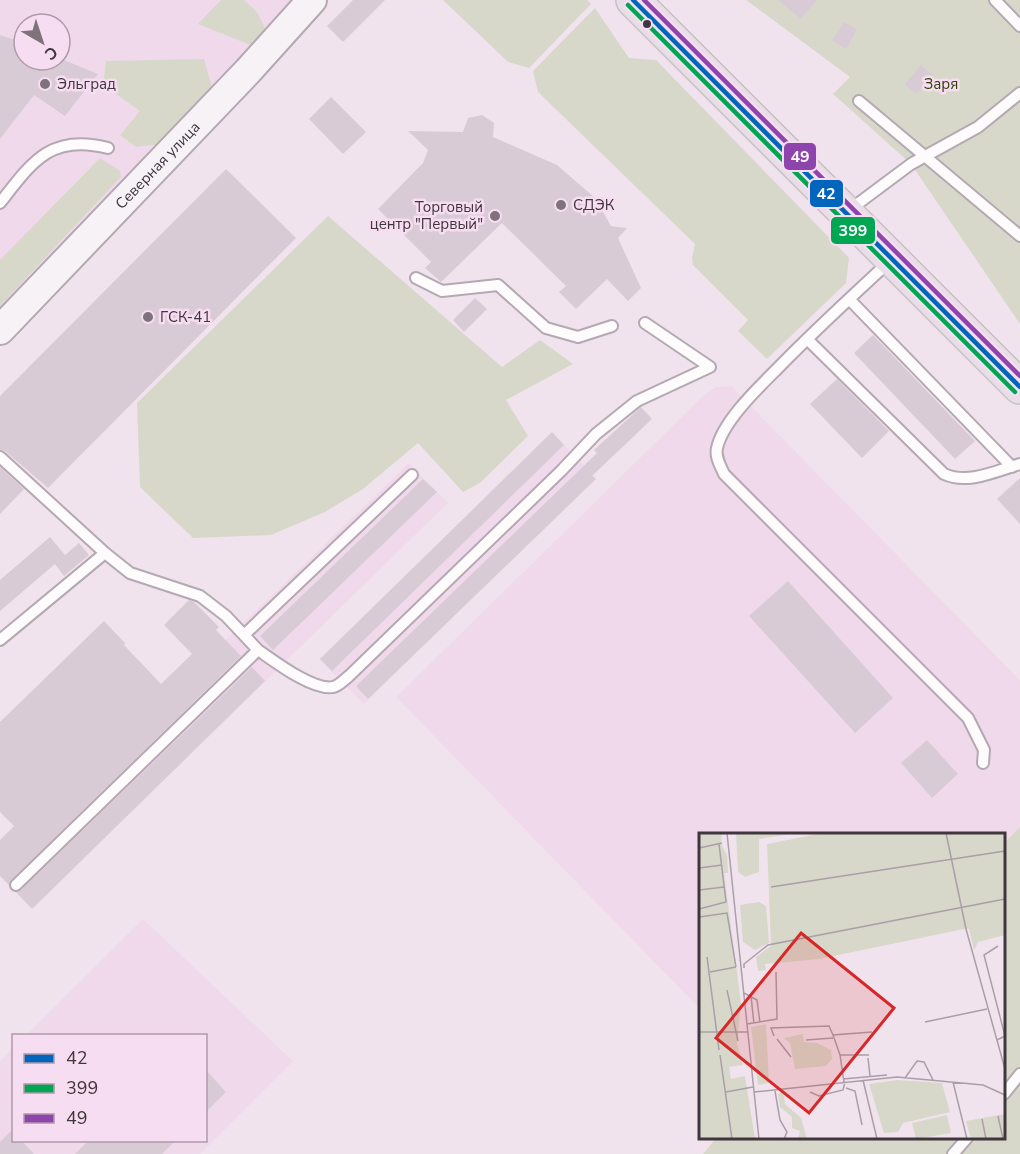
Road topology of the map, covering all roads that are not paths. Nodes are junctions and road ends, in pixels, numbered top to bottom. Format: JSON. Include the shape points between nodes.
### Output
{"nodes":[{"id":1,"x":312,"y":0,"type":"edge"},
{"id":2,"x":633,"y":0,"type":"edge"},
{"id":3,"x":995,"y":0,"type":"edge"},
{"id":4,"x":1020,"y":26,"type":"edge"},
{"id":5,"x":1020,"y":93,"type":"edge"},
{"id":6,"x":859,"y":101,"type":"dead end"},
{"id":7,"x":108,"y":148,"type":"dead end"},
{"id":8,"x":926,"y":156,"type":"junction"},
{"id":9,"x":0,"y":203,"type":"edge"},
{"id":10,"x":846,"y":212,"type":"junction"},
{"id":11,"x":1020,"y":236,"type":"edge"},
{"id":12,"x":892,"y":259,"type":"junction"},
{"id":13,"x":416,"y":278,"type":"dead end"},
{"id":14,"x":849,"y":299,"type":"junction"},
{"id":15,"x":645,"y":323,"type":"dead end"},
{"id":16,"x":612,"y":326,"type":"dead end"},
{"id":17,"x":0,"y":330,"type":"edge"},
{"id":18,"x":807,"y":339,"type":"junction"},
{"id":19,"x":1020,"y":387,"type":"edge"},
{"id":20,"x":0,"y":457,"type":"edge"},
{"id":21,"x":1016,"y":466,"type":"edge"},
{"id":22,"x":412,"y":475,"type":"dead end"},
{"id":23,"x":105,"y":553,"type":"junction"},
{"id":24,"x":244,"y":636,"type":"junction"},
{"id":25,"x":0,"y":640,"type":"edge"},
{"id":26,"x":258,"y":650,"type":"junction"},
{"id":27,"x":983,"y":763,"type":"dead end"},
{"id":28,"x":16,"y":885,"type":"dead end"},
{"id":29,"x":1020,"y":1074,"type":"edge"},
{"id":30,"x":1005,"y":1093,"type":"edge"},
{"id":31,"x":965,"y":1139,"type":"edge"},
{"id":32,"x":953,"y":1154,"type":"edge"}],
"edges":[{"from":1,"to":17,"type":"main road","name":"Северная улица"},
{"from":2,"to":10,"type":"highway"},
{"from":3,"to":4,"type":"lane"},
{"from":5,"to":8,"type":"lane","via":[[978,127]]},
{"from":6,"to":8,"type":"lane"},
{"from":7,"to":9,"type":"lane","via":[[91,143],[59,146],[26,170]]},
{"from":8,"to":10,"type":"lane"},
{"from":8,"to":11,"type":"lane"},
{"from":10,"to":12,"type":"highway"},
{"from":12,"to":14,"type":"lane"},
{"from":12,"to":19,"type":"highway"},
{"from":13,"to":16,"type":"lane","via":[[441,291],[498,285],[546,328],[578,337]]},
{"from":14,"to":18,"type":"lane"},
{"from":14,"to":21,"type":"lane"},
{"from":15,"to":26,"type":"lane","via":[[710,367],[637,401],[596,434],[349,676],[335,687],[324,687],[292,673]]},
{"from":18,"to":21,"type":"lane","via":[[944,474],[961,479]]},
{"from":18,"to":27,"type":"lane","via":[[746,401],[717,447],[717,459],[724,474],[968,718],[984,750]]},
{"from":20,"to":23,"type":"lane"},
{"from":22,"to":24,"type":"lane"},
{"from":23,"to":24,"type":"lane","via":[[130,573],[200,596]]},
{"from":23,"to":25,"type":"lane"},
{"from":24,"to":26,"type":"lane"},
{"from":26,"to":28,"type":"lane"},
{"from":29,"to":30,"type":"lane"},
{"from":31,"to":32,"type":"lane"}]}
